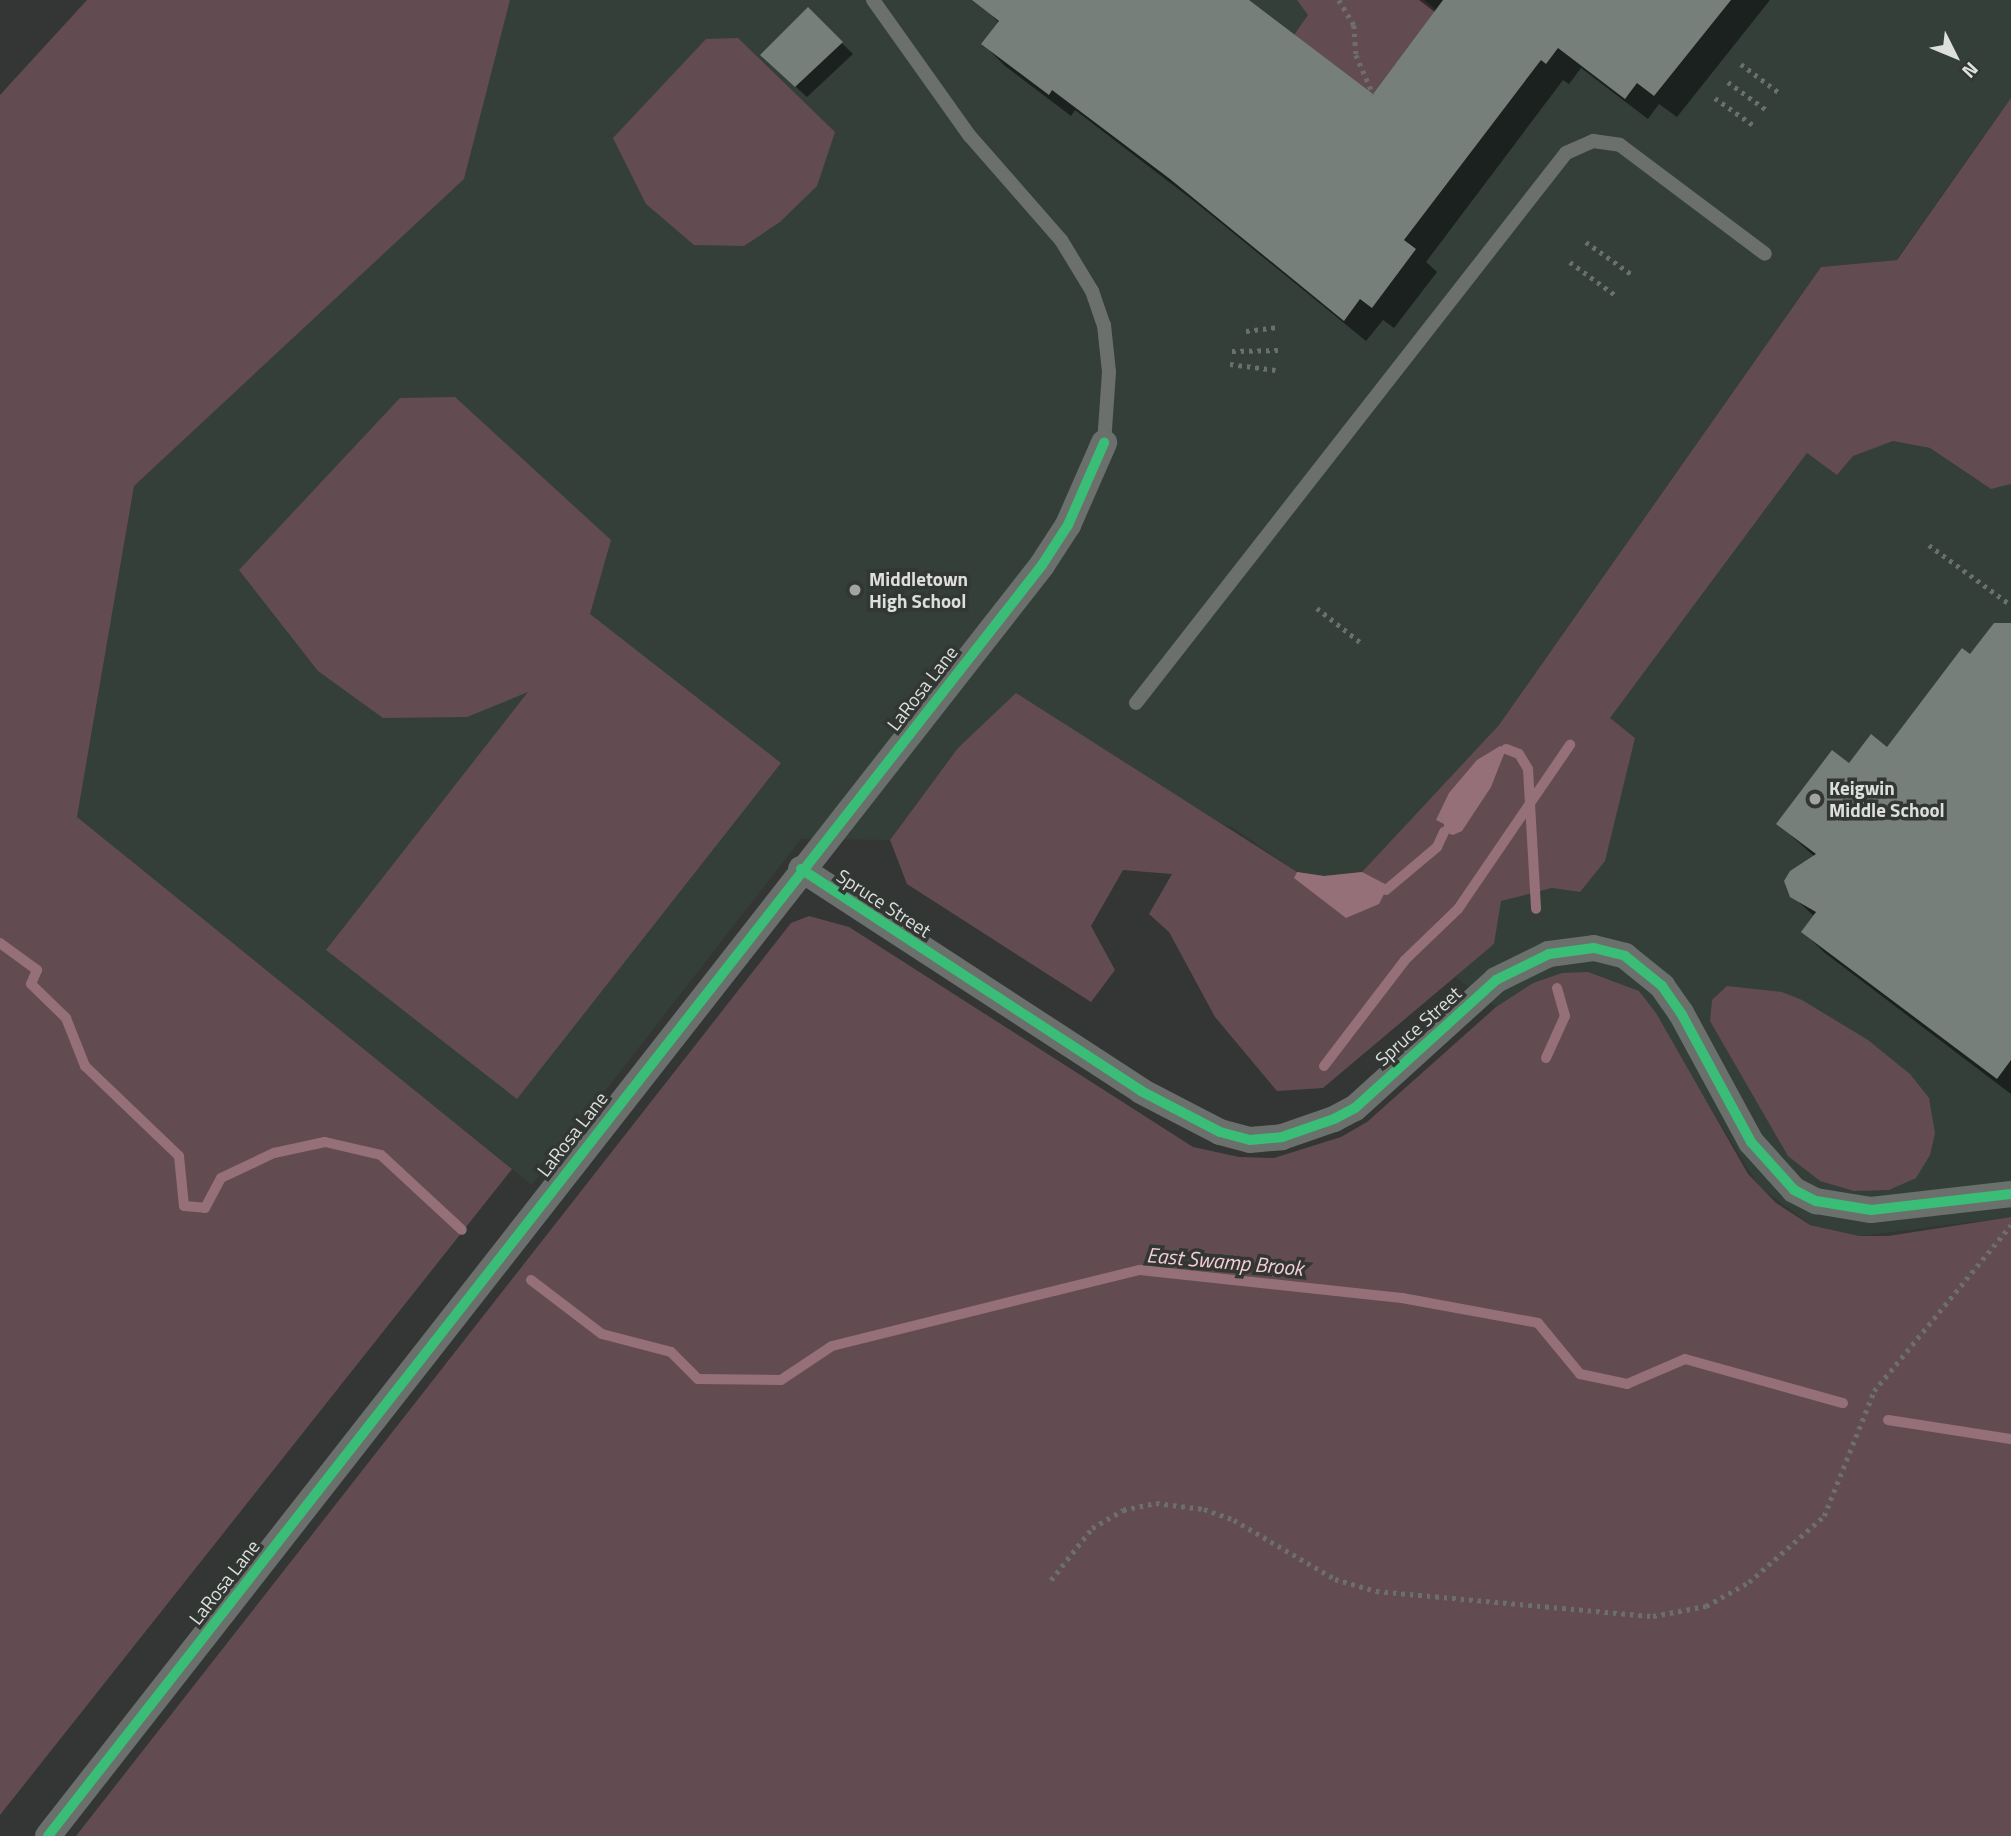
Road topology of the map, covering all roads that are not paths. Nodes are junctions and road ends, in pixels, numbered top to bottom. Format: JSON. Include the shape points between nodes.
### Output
{"nodes":[{"id":1,"x":873,"y":0,"type":"edge"},
{"id":2,"x":1765,"y":254,"type":"dead end"},
{"id":3,"x":1104,"y":443,"type":"joint"},
{"id":4,"x":1136,"y":703,"type":"dead end"},
{"id":5,"x":801,"y":869,"type":"junction"},
{"id":6,"x":2011,"y":1194,"type":"edge"},
{"id":7,"x":48,"y":1836,"type":"edge"}],
"edges":[{"from":1,"to":3,"type":"lane","via":[[969,135],[1061,240],[1092,291],[1104,325],[1109,372]]},
{"from":2,"to":4,"type":"lane","via":[[1620,145],[1593,141],[1566,152]]},
{"from":3,"to":5,"type":"street","name":"LaRosa Lane","via":[[1068,525],[1042,565]]},
{"from":5,"to":6,"type":"street","name":"Spruce Street","via":[[1141,1091],[1220,1132],[1250,1140],[1282,1137],[1334,1119],[1355,1108],[1496,980],[1549,954],[1594,948],[1625,956],[1650,972],[1681,1013],[1751,1142],[1794,1190],[1816,1201],[1871,1210]]},
{"from":5,"to":7,"type":"street","name":"LaRosa Lane"}]}
